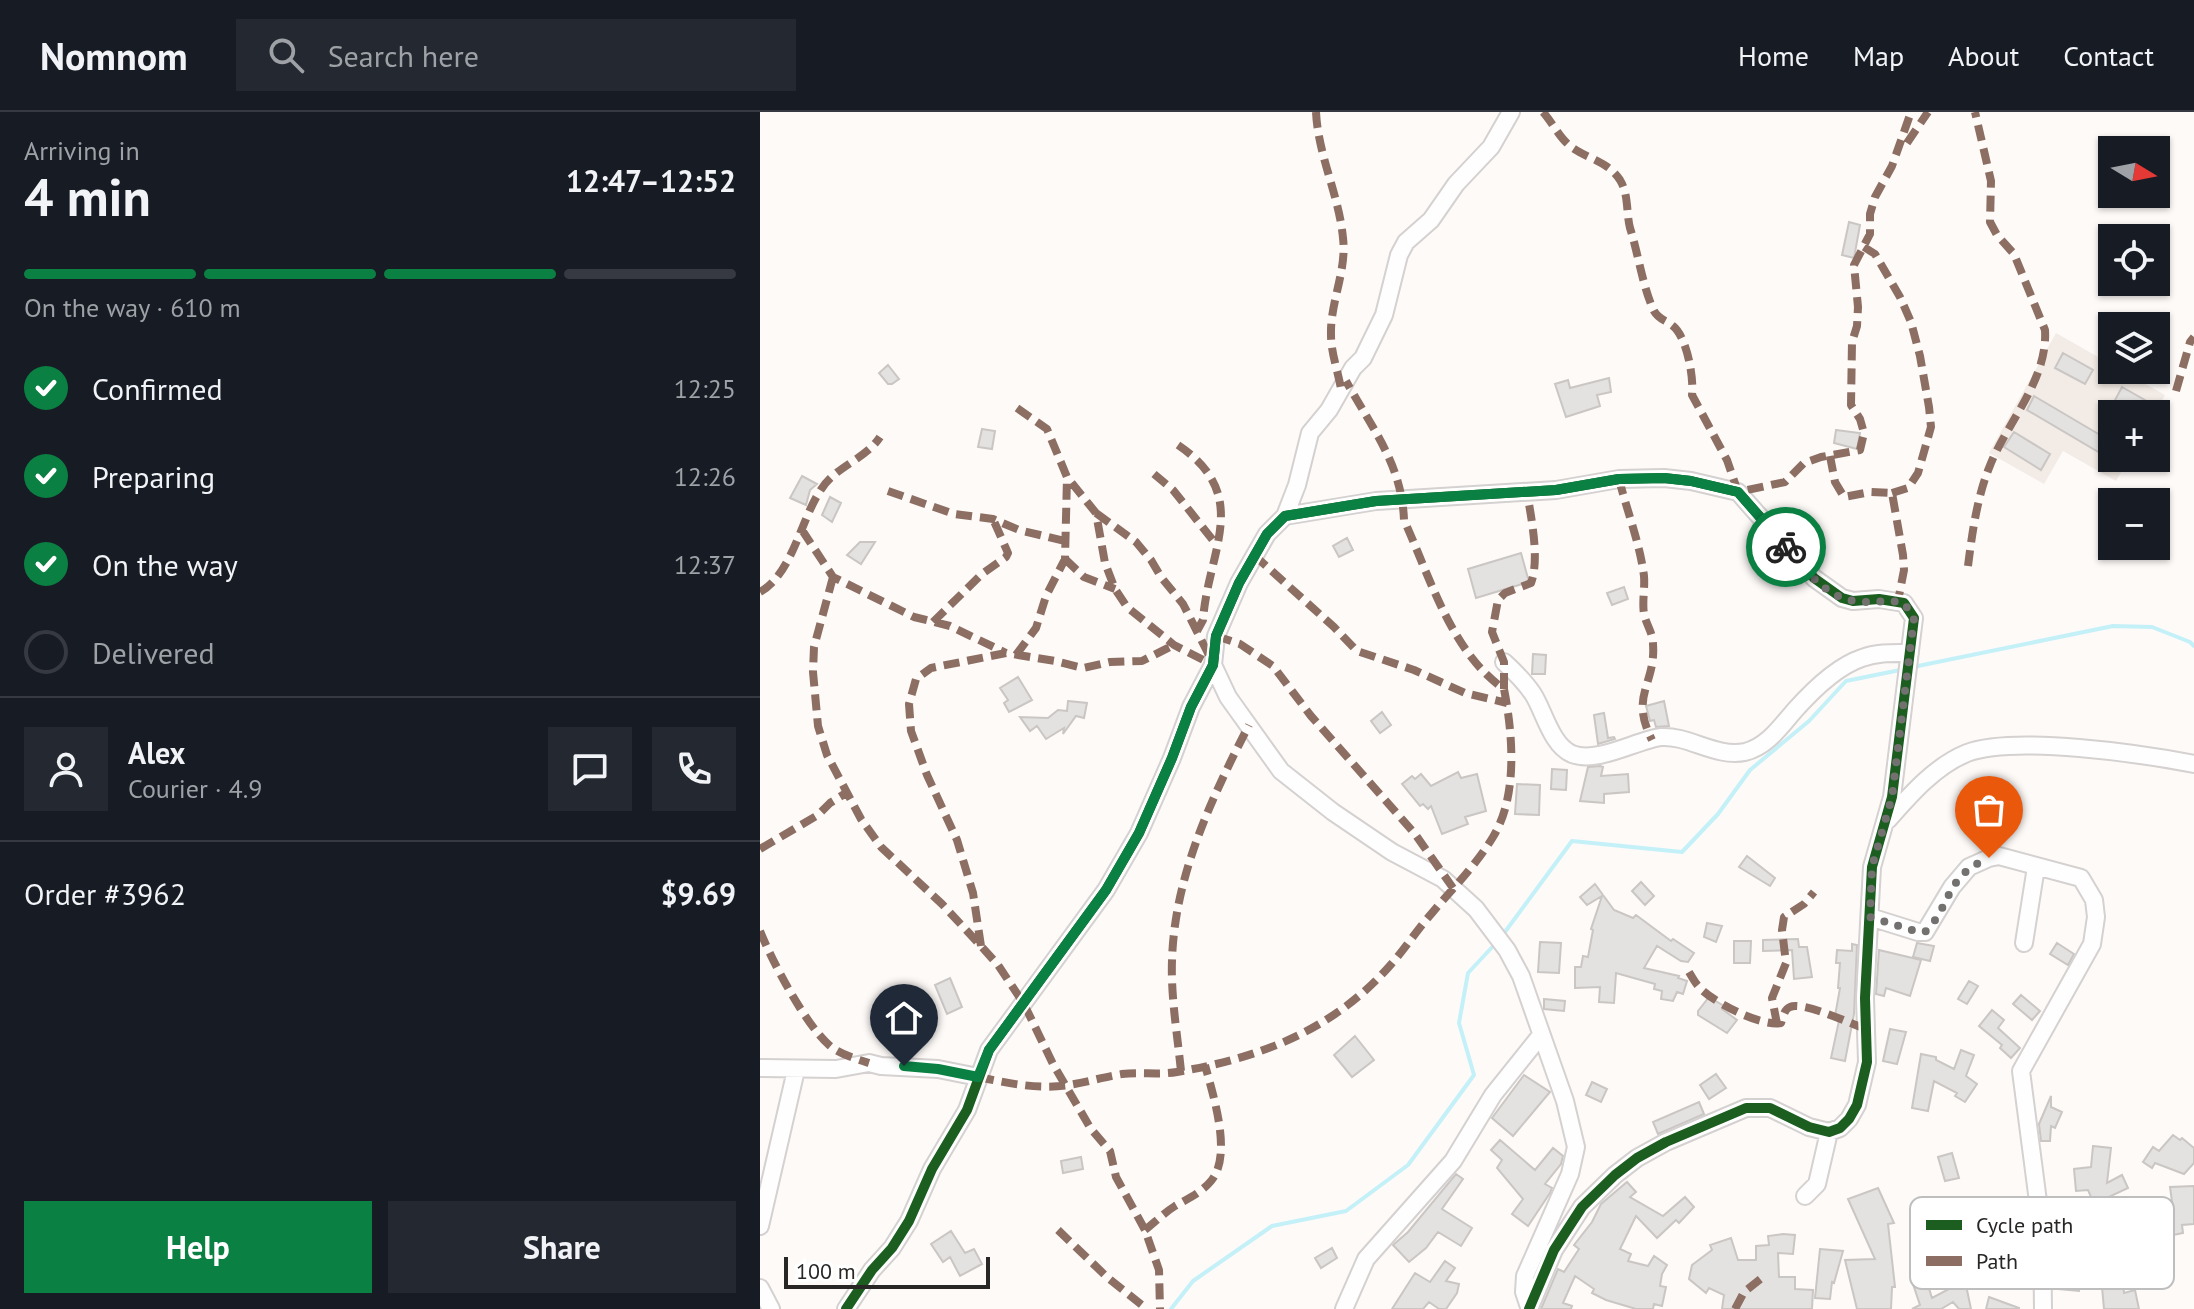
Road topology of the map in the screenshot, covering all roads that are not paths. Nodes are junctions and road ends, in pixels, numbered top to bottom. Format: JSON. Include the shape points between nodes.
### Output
{"nodes":[{"id":1,"x":1511,"y":112,"type":"edge"},
{"id":2,"x":1285,"y":516,"type":"junction"},
{"id":3,"x":1910,"y":656,"type":"junction"},
{"id":4,"x":1504,"y":662,"type":"dead end"},
{"id":5,"x":1213,"y":665,"type":"junction"},
{"id":6,"x":2194,"y":764,"type":"edge"},
{"id":7,"x":1886,"y":821,"type":"junction"},
{"id":8,"x":2036,"y":867,"type":"junction"},
{"id":9,"x":1870,"y":917,"type":"junction"},
{"id":10,"x":2024,"y":943,"type":"dead end"},
{"id":11,"x":1541,"y":1035,"type":"junction"},
{"id":12,"x":760,"y":1068,"type":"edge"},
{"id":13,"x":796,"y":1070,"type":"junction"},
{"id":14,"x":978,"y":1077,"type":"junction"},
{"id":15,"x":1829,"y":1132,"type":"junction"},
{"id":16,"x":1805,"y":1196,"type":"dead end"},
{"id":17,"x":2037,"y":1197,"type":"edge"},
{"id":18,"x":760,"y":1226,"type":"edge"},
{"id":19,"x":760,"y":1288,"type":"edge"},
{"id":20,"x":2043,"y":1289,"type":"edge"},
{"id":21,"x":1529,"y":1308,"type":"edge"},
{"id":22,"x":771,"y":1309,"type":"edge"},
{"id":23,"x":846,"y":1309,"type":"edge"},
{"id":24,"x":1344,"y":1309,"type":"edge"},
{"id":25,"x":2043,"y":1309,"type":"edge"}],
"edges":[{"from":1,"to":2,"type":"street","via":[[1491,147],[1406,242],[1384,315],[1363,358],[1310,433]]},
{"from":2,"to":3,"type":"street","via":[[1376,501],[1556,490],[1619,479],[1691,481],[1738,492],[1814,578],[1842,598],[1904,603],[1914,618]]},
{"from":2,"to":5,"type":"street","via":[[1267,534],[1239,583],[1216,636]]},
{"from":3,"to":4,"type":"street","via":[[1859,658],[1817,689],[1765,743],[1745,752],[1662,737],[1588,755],[1572,754],[1559,742],[1524,681]]},
{"from":3,"to":7,"type":"street"},
{"from":5,"to":11,"type":"street","via":[[1228,697],[1281,771],[1392,852],[1443,879],[1476,909],[1521,976]]},
{"from":5,"to":14,"type":"street","via":[[1139,833],[1106,890],[989,1050]]},
{"from":6,"to":7,"type":"street","via":[[2043,747],[1970,752],[1924,783]]},
{"from":7,"to":9,"type":"street","via":[[1872,867]]},
{"from":8,"to":9,"type":"street","via":[[1999,856],[1969,867],[1925,932]]},
{"from":8,"to":10,"type":"street"},
{"from":8,"to":17,"type":"street","via":[[2081,878],[2094,900],[2096,917],[2088,953],[2021,1071]]},
{"from":9,"to":15,"type":"street","via":[[1863,1086],[1849,1119]]},
{"from":11,"to":21,"type":"street","via":[[1576,1147],[1570,1174],[1525,1276]]},
{"from":11,"to":24,"type":"street","via":[[1493,1095],[1441,1177],[1366,1259]]},
{"from":12,"to":13,"type":"street"},
{"from":13,"to":14,"type":"street","via":[[869,1063]]},
{"from":13,"to":18,"type":"street"},
{"from":14,"to":23,"type":"street","via":[[967,1110],[909,1221]]},
{"from":15,"to":16,"type":"street","via":[[1817,1184]]},
{"from":15,"to":21,"type":"street","via":[[1759,1106],[1637,1158],[1582,1207],[1554,1250]]},
{"from":19,"to":22,"type":"street"},
{"from":20,"to":25,"type":"street"}]}
